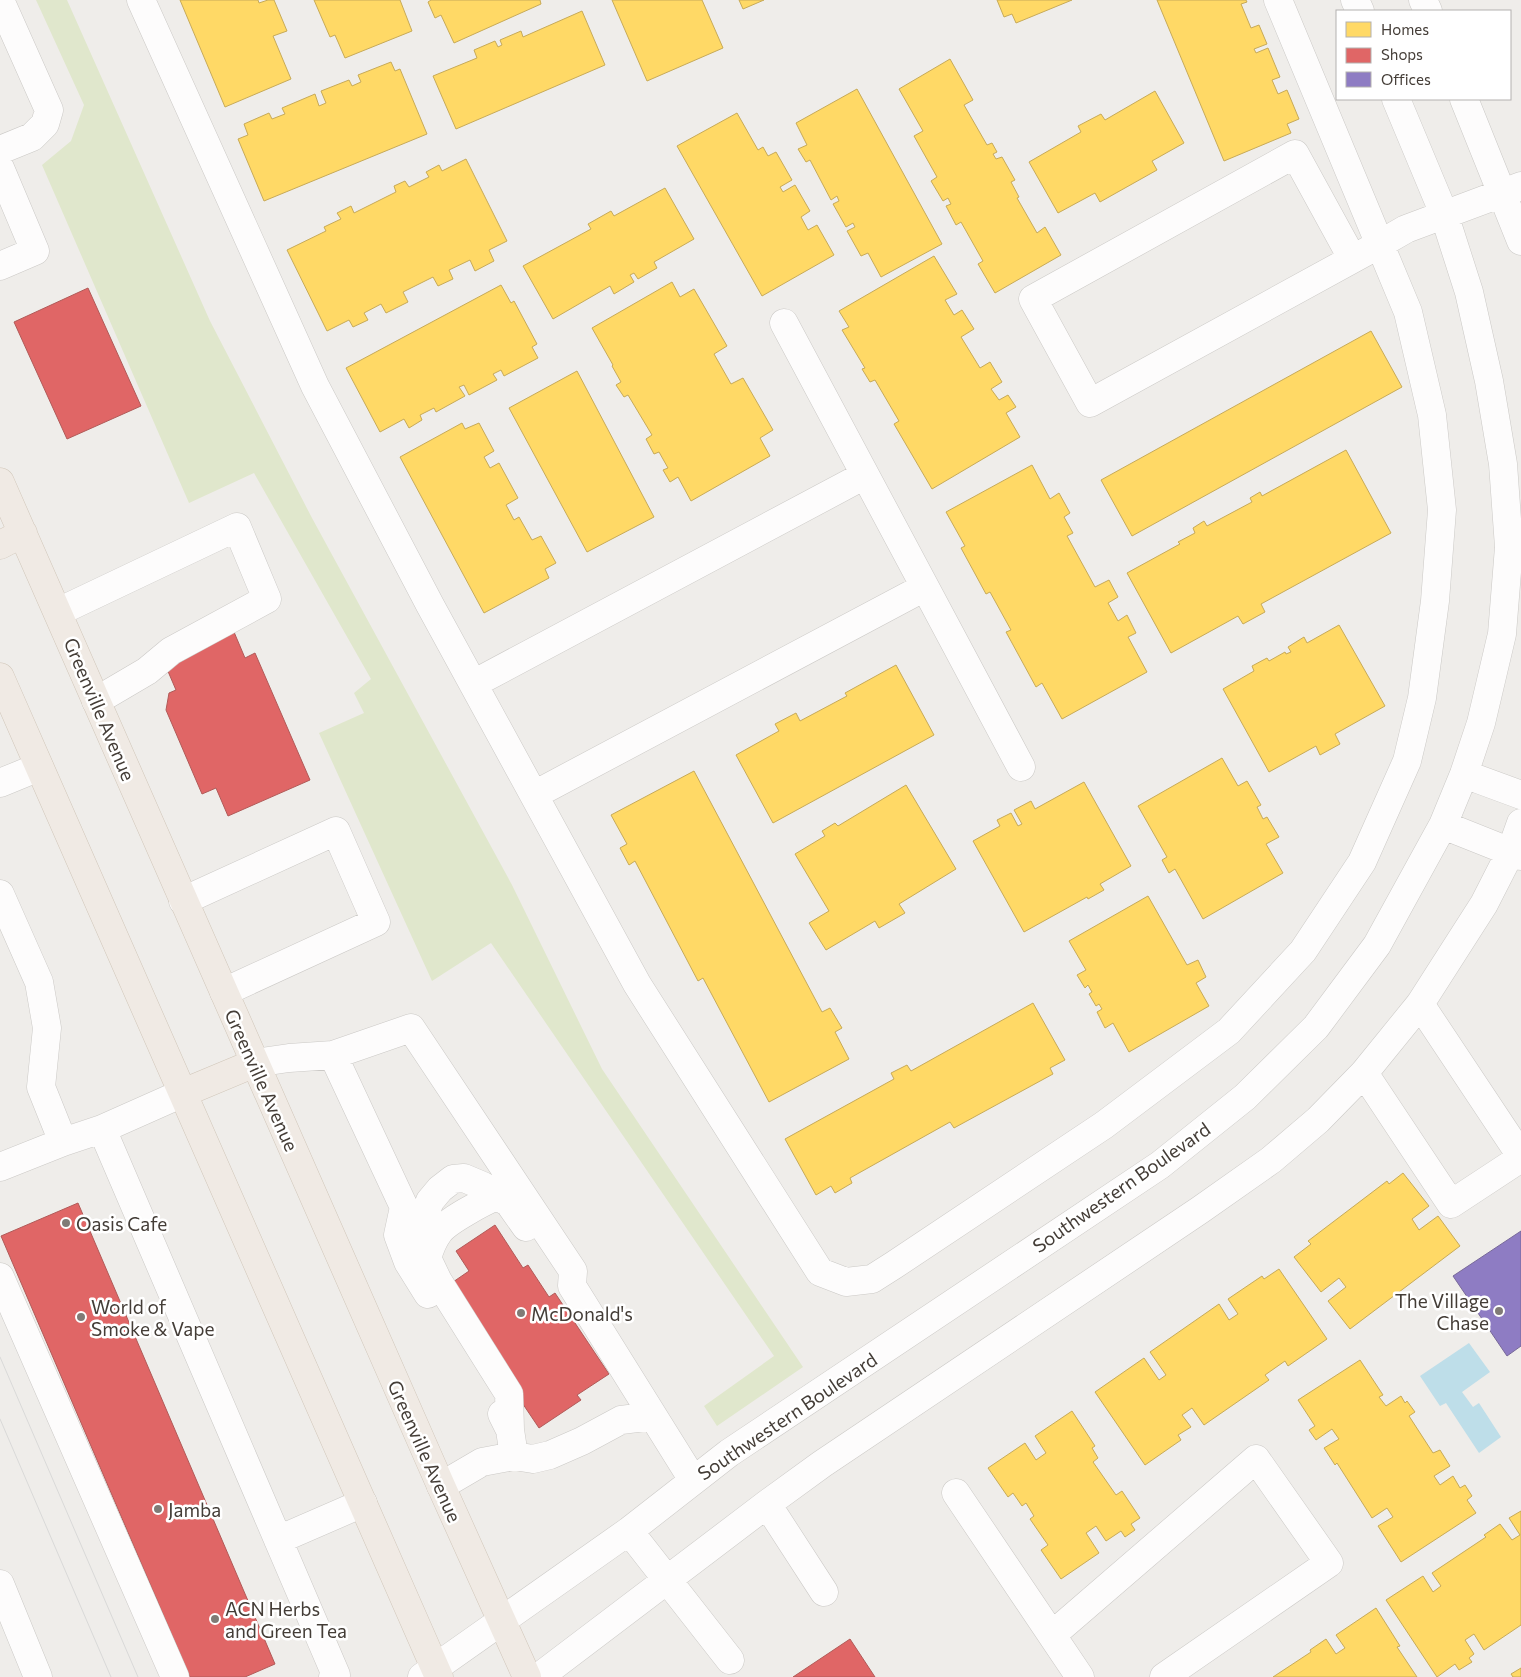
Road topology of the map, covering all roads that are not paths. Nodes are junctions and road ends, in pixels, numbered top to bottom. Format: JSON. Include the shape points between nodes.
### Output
{"nodes":[{"id":1,"x":0,"y":0,"type":"edge"},
{"id":2,"x":141,"y":0,"type":"edge"},
{"id":3,"x":1278,"y":0,"type":"edge"},
{"id":4,"x":1396,"y":100,"type":"edge"},
{"id":5,"x":1465,"y":100,"type":"edge"},
{"id":6,"x":0,"y":150,"type":"edge"},
{"id":7,"x":0,"y":168,"type":"edge"},
{"id":8,"x":1512,"y":190,"type":"edge"},
{"id":9,"x":1444,"y":214,"type":"junction"},
{"id":10,"x":1521,"y":241,"type":"edge"},
{"id":11,"x":1380,"y":244,"type":"junction"},
{"id":12,"x":1352,"y":258,"type":"junction"},
{"id":13,"x":0,"y":266,"type":"edge"},
{"id":14,"x":784,"y":323,"type":"dead end"},
{"id":15,"x":866,"y":475,"type":"junction"},
{"id":16,"x":0,"y":482,"type":"edge"},
{"id":17,"x":12,"y":539,"type":"edge"},
{"id":18,"x":925,"y":587,"type":"junction"},
{"id":19,"x":58,"y":612,"type":"junction"},
{"id":20,"x":0,"y":677,"type":"edge"},
{"id":21,"x":473,"y":684,"type":"junction"},
{"id":22,"x":96,"y":701,"type":"junction"},
{"id":23,"x":39,"y":766,"type":"junction"},
{"id":24,"x":1021,"y":767,"type":"dead end"},
{"id":25,"x":1464,"y":774,"type":"junction"},
{"id":26,"x":0,"y":783,"type":"edge"},
{"id":27,"x":534,"y":795,"type":"junction"},
{"id":28,"x":1521,"y":795,"type":"edge"},
{"id":29,"x":1521,"y":823,"type":"edge"},
{"id":30,"x":1443,"y":826,"type":"junction"},
{"id":31,"x":1516,"y":853,"type":"edge"},
{"id":32,"x":0,"y":894,"type":"edge"},
{"id":33,"x":183,"y":901,"type":"junction"},
{"id":34,"x":0,"y":940,"type":"edge"},
{"id":35,"x":224,"y":992,"type":"junction"},
{"id":36,"x":1420,"y":1004,"type":"junction"},
{"id":37,"x":47,"y":1028,"type":"junction"},
{"id":38,"x":332,"y":1055,"type":"junction"},
{"id":39,"x":255,"y":1063,"type":"junction"},
{"id":40,"x":1364,"y":1072,"type":"junction"},
{"id":41,"x":183,"y":1093,"type":"junction"},
{"id":42,"x":102,"y":1129,"type":"junction"},
{"id":43,"x":63,"y":1142,"type":"junction"},
{"id":44,"x":1521,"y":1157,"type":"edge"},
{"id":45,"x":0,"y":1167,"type":"edge"},
{"id":46,"x":0,"y":1277,"type":"edge"},
{"id":47,"x":572,"y":1286,"type":"junction"},
{"id":48,"x":653,"y":1416,"type":"junction"},
{"id":49,"x":512,"y":1443,"type":"junction"},
{"id":50,"x":693,"y":1480,"type":"junction"},
{"id":51,"x":441,"y":1486,"type":"junction"},
{"id":52,"x":956,"y":1493,"type":"dead end"},
{"id":53,"x":363,"y":1502,"type":"junction"},
{"id":54,"x":766,"y":1504,"type":"junction"},
{"id":55,"x":629,"y":1531,"type":"junction"},
{"id":56,"x":278,"y":1540,"type":"junction"},
{"id":57,"x":667,"y":1580,"type":"junction"},
{"id":58,"x":0,"y":1584,"type":"edge"},
{"id":59,"x":824,"y":1592,"type":"dead end"},
{"id":60,"x":502,"y":1622,"type":"junction"},
{"id":61,"x":1052,"y":1635,"type":"junction"},
{"id":62,"x":730,"y":1660,"type":"dead end"},
{"id":63,"x":432,"y":1674,"type":"edge"},
{"id":64,"x":38,"y":1677,"type":"edge"},
{"id":65,"x":175,"y":1677,"type":"edge"},
{"id":66,"x":333,"y":1677,"type":"edge"},
{"id":67,"x":527,"y":1677,"type":"edge"},
{"id":68,"x":539,"y":1677,"type":"edge"},
{"id":69,"x":1080,"y":1677,"type":"edge"},
{"id":70,"x":1164,"y":1677,"type":"edge"}],
"edges":[{"from":1,"to":6,"type":"street","via":[[49,110],[45,124],[32,137]]},
{"from":2,"to":21,"type":"street","via":[[315,386]]},
{"from":3,"to":11,"type":"street"},
{"from":4,"to":9,"type":"street","name":"Southwestern Boulevard"},
{"from":5,"to":8,"type":"street"},
{"from":7,"to":13,"type":"street","via":[[35,251]]},
{"from":8,"to":9,"type":"street"},
{"from":8,"to":10,"type":"street"},
{"from":9,"to":11,"type":"street","via":[[1406,229]]},
{"from":9,"to":25,"type":"street","name":"Southwestern Boulevard","via":[[1469,292],[1489,381],[1503,464],[1509,547],[1502,634],[1481,723]]},
{"from":11,"to":12,"type":"street"},
{"from":11,"to":27,"type":"street","via":[[1408,312],[1432,416],[1442,510],[1435,600],[1422,698],[1407,761],[1362,862],[1303,951],[1229,1031],[1104,1125],[894,1265],[872,1279],[846,1282],[820,1272],[638,984]]},
{"from":12,"to":12,"type":"street","via":[[1090,403],[1033,299],[1295,154]]},
{"from":14,"to":15,"type":"street"},
{"from":15,"to":18,"type":"street"},
{"from":15,"to":21,"type":"street"},
{"from":16,"to":17,"type":"main road","name":"Greenville Avenue"},
{"from":17,"to":19,"type":"main road","name":"Greenville Avenue"},
{"from":18,"to":24,"type":"street"},
{"from":18,"to":27,"type":"street"},
{"from":19,"to":22,"type":"main road","name":"Greenville Avenue"},
{"from":19,"to":22,"type":"street","via":[[236,528],[267,599],[171,650],[147,671]]},
{"from":20,"to":23,"type":"main road"},
{"from":21,"to":27,"type":"street"},
{"from":22,"to":33,"type":"main road","name":"Greenville Avenue"},
{"from":23,"to":26,"type":"street"},
{"from":23,"to":41,"type":"main road"},
{"from":25,"to":28,"type":"street"},
{"from":25,"to":30,"type":"street","name":"Southwestern Boulevard"},
{"from":29,"to":31,"type":"street"},
{"from":30,"to":31,"type":"street"},
{"from":30,"to":50,"type":"street","name":"Southwestern Boulevard","via":[[1377,945],[1316,1027],[1245,1097],[1160,1165]]},
{"from":31,"to":36,"type":"street"},
{"from":32,"to":37,"type":"street","via":[[39,982]]},
{"from":33,"to":35,"type":"main road","name":"Greenville Avenue"},
{"from":33,"to":35,"type":"street","via":[[336,831],[376,922]]},
{"from":34,"to":37,"type":"street","via":[[24,991]]},
{"from":35,"to":39,"type":"main road","name":"Greenville Avenue"},
{"from":36,"to":40,"type":"street"},
{"from":36,"to":44,"type":"street"},
{"from":37,"to":43,"type":"street","via":[[41,1087]]},
{"from":38,"to":39,"type":"street"},
{"from":38,"to":47,"type":"street","via":[[411,1028],[573,1271]]},
{"from":38,"to":49,"type":"street","via":[[404,1207],[398,1236],[408,1262],[497,1402]]},
{"from":39,"to":41,"type":"main road"},
{"from":39,"to":51,"type":"main road","name":"Greenville Avenue"},
{"from":40,"to":44,"type":"street","via":[[1451,1204]]},
{"from":40,"to":54,"type":"street","via":[[1318,1120],[1263,1166]]},
{"from":41,"to":42,"type":"street"},
{"from":41,"to":53,"type":"main road"},
{"from":42,"to":43,"type":"street"},
{"from":42,"to":56,"type":"street"},
{"from":43,"to":45,"type":"street"},
{"from":46,"to":65,"type":"street"},
{"from":47,"to":48,"type":"street"},
{"from":47,"to":49,"type":"street","via":[[559,1277],[519,1215],[509,1203],[497,1196],[440,1230],[432,1243],[427,1258],[438,1281],[509,1394]]},
{"from":48,"to":49,"type":"street","via":[[622,1420],[550,1456],[533,1459]]},
{"from":48,"to":50,"type":"street"},
{"from":49,"to":51,"type":"street"},
{"from":50,"to":55,"type":"street","name":"Southwestern Boulevard"},
{"from":51,"to":60,"type":"main road","name":"Greenville Avenue"},
{"from":52,"to":61,"type":"street"},
{"from":53,"to":56,"type":"street"},
{"from":53,"to":63,"type":"main road"},
{"from":54,"to":57,"type":"street"},
{"from":54,"to":59,"type":"street"},
{"from":55,"to":57,"type":"street"},
{"from":55,"to":60,"type":"street","name":"Southwestern Boulevard"},
{"from":56,"to":66,"type":"street","via":[[336,1675]]},
{"from":57,"to":62,"type":"street"},
{"from":57,"to":68,"type":"street"},
{"from":58,"to":64,"type":"street"},
{"from":60,"to":63,"type":"street","name":"Southwestern Boulevard"},
{"from":60,"to":67,"type":"main road","name":"Greenville Avenue"},
{"from":61,"to":69,"type":"street"},
{"from":61,"to":70,"type":"street","via":[[1256,1459],[1329,1563]]}]}
